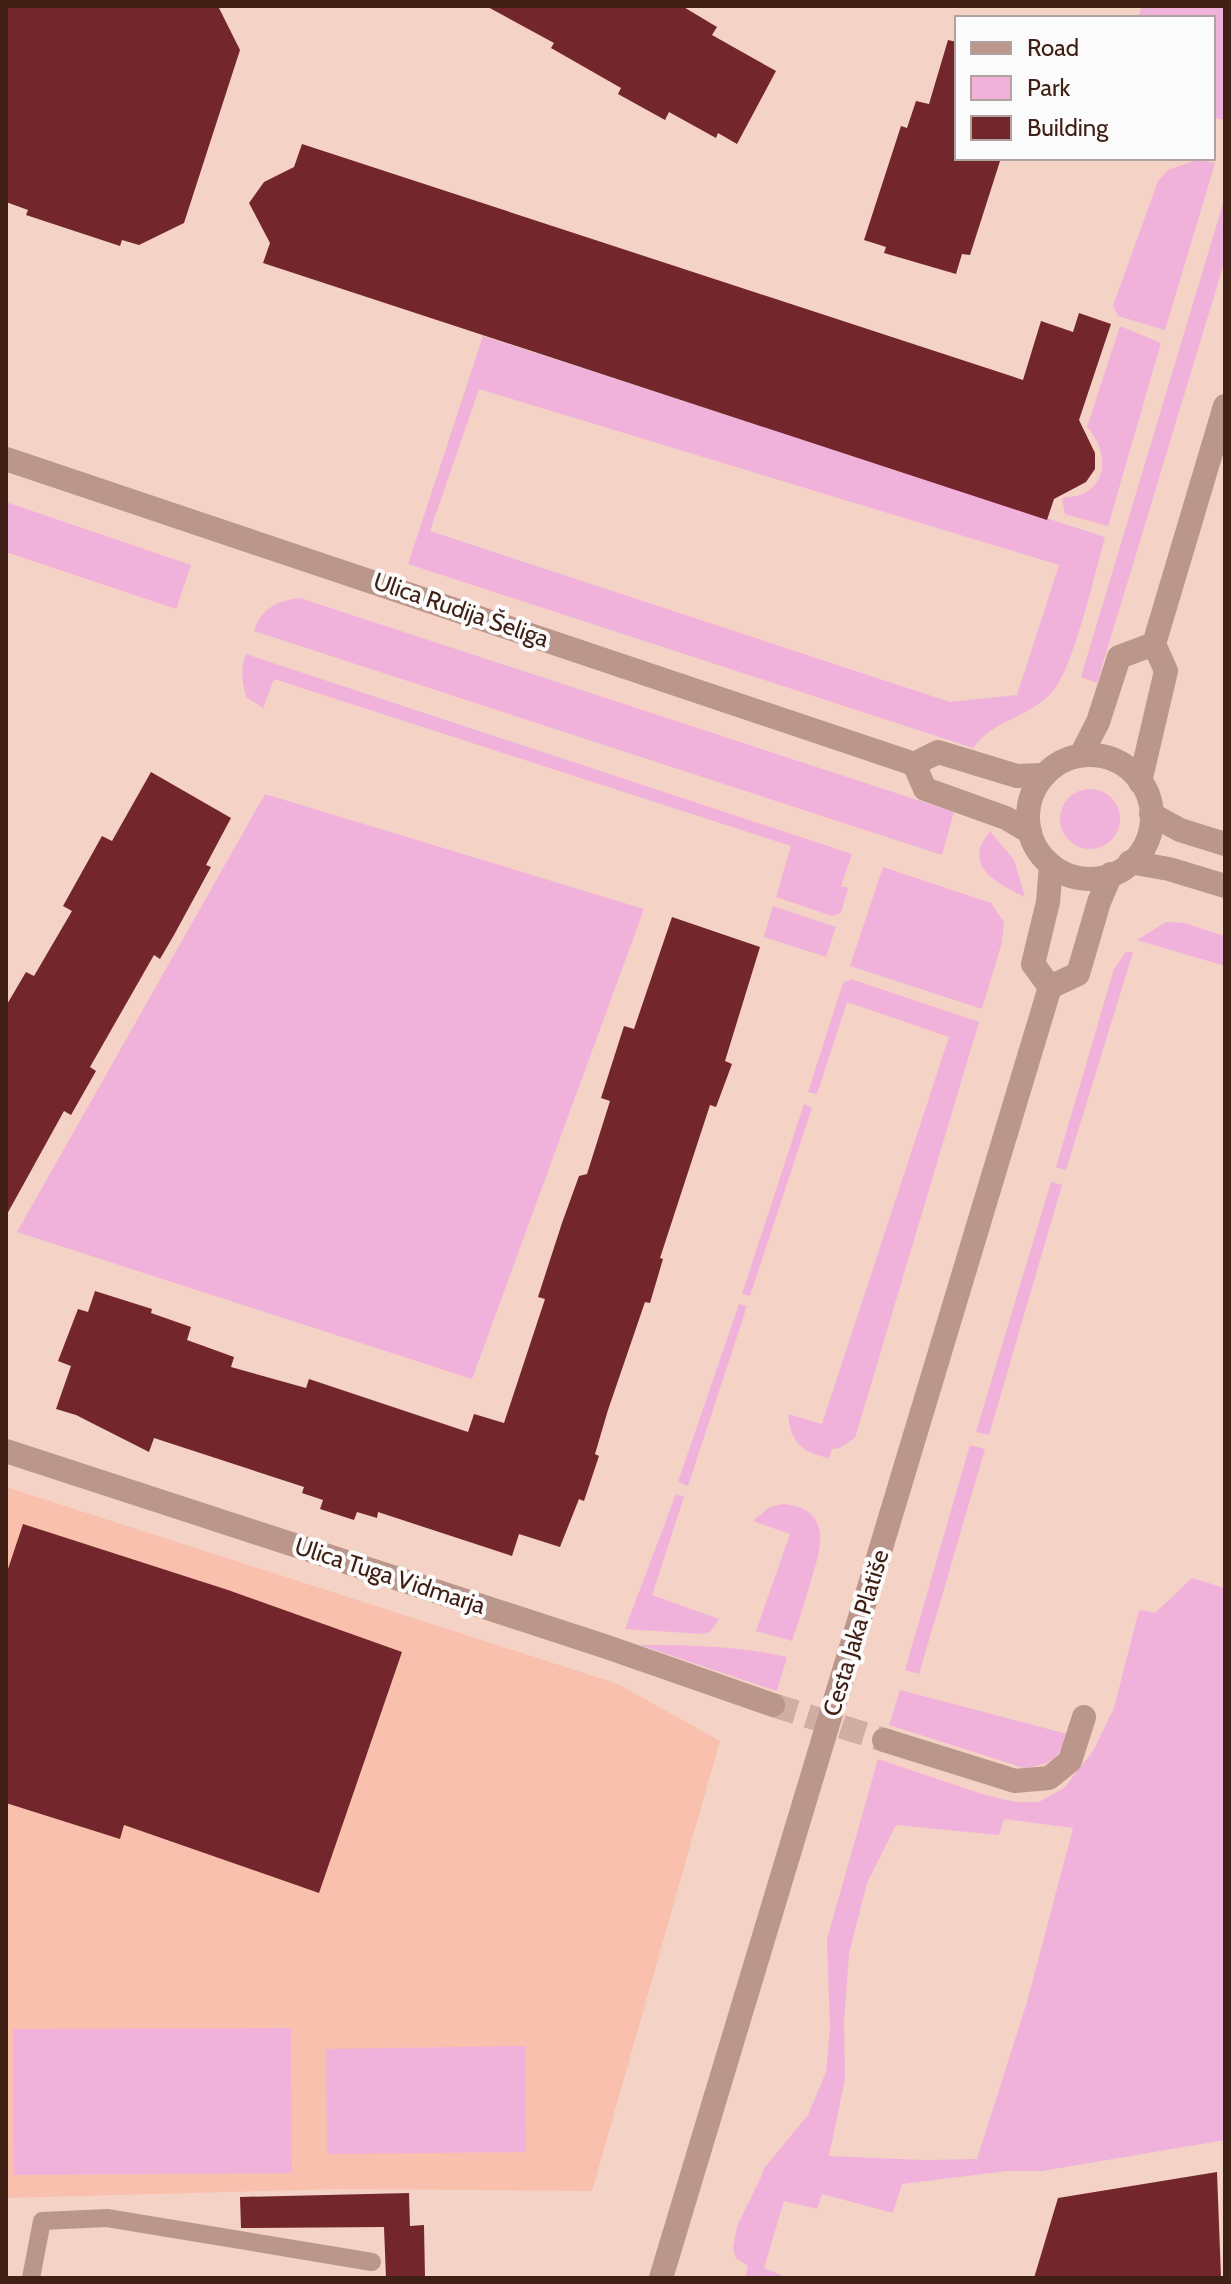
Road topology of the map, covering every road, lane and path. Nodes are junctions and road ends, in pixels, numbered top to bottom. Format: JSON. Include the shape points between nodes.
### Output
{"nodes":[{"id":1,"x":1225,"y":406,"type":"edge"},
{"id":2,"x":6,"y":459,"type":"edge"},
{"id":3,"x":1154,"y":644,"type":"junction"},
{"id":4,"x":1081,"y":755,"type":"junction"},
{"id":5,"x":914,"y":764,"type":"junction"},
{"id":6,"x":1044,"y":775,"type":"junction"},
{"id":7,"x":1140,"y":782,"type":"junction"},
{"id":8,"x":1151,"y":814,"type":"junction"},
{"id":9,"x":1030,"y":832,"type":"junction"},
{"id":10,"x":1225,"y":844,"type":"edge"},
{"id":11,"x":1051,"y":865,"type":"junction"},
{"id":12,"x":1121,"y":868,"type":"junction"},
{"id":13,"x":1225,"y":886,"type":"edge"},
{"id":14,"x":1050,"y":987,"type":"junction"},
{"id":15,"x":6,"y":1451,"type":"edge"},
{"id":16,"x":773,"y":1705,"type":"tunnel mouth"},
{"id":17,"x":1084,"y":1717,"type":"dead end"},
{"id":18,"x":884,"y":1740,"type":"tunnel mouth"},
{"id":19,"x":372,"y":2262,"type":"dead end"},
{"id":20,"x":31,"y":2278,"type":"edge"},
{"id":21,"x":661,"y":2278,"type":"edge"}],
"edges":[{"from":1,"to":3,"type":"street"},
{"from":2,"to":5,"type":"street","name":"Ulica Rudija Šeliga"},
{"from":3,"to":4,"type":"street","via":[[1119,657],[1102,713]]},
{"from":3,"to":7,"type":"street","via":[[1166,671]]},
{"from":4,"to":6,"type":"street"},
{"from":4,"to":7,"type":"street","via":[[1116,761]]},
{"from":5,"to":6,"type":"street","via":[[938,752],[1017,776]]},
{"from":5,"to":9,"type":"street","via":[[925,789]]},
{"from":6,"to":9,"type":"street","via":[[1030,801]]},
{"from":7,"to":8,"type":"street"},
{"from":8,"to":10,"type":"street"},
{"from":8,"to":12,"type":"street","via":[[1147,841]]},
{"from":9,"to":11,"type":"street"},
{"from":11,"to":12,"type":"street","via":[[1081,878],[1101,878]]},
{"from":11,"to":14,"type":"street","via":[[1033,964]]},
{"from":12,"to":13,"type":"street","via":[[1169,869]]},
{"from":12,"to":14,"type":"street","via":[[1099,902],[1078,974]]},
{"from":14,"to":21,"type":"street","name":"Cesta Jaka Platiše"},
{"from":15,"to":16,"type":"street","name":"Ulica Tuga Vidmarja"},
{"from":17,"to":18,"type":"street","via":[[1070,1761],[1049,1778],[1015,1781]]},
{"from":19,"to":20,"type":"lane","via":[[107,2218],[42,2221]]}]}
